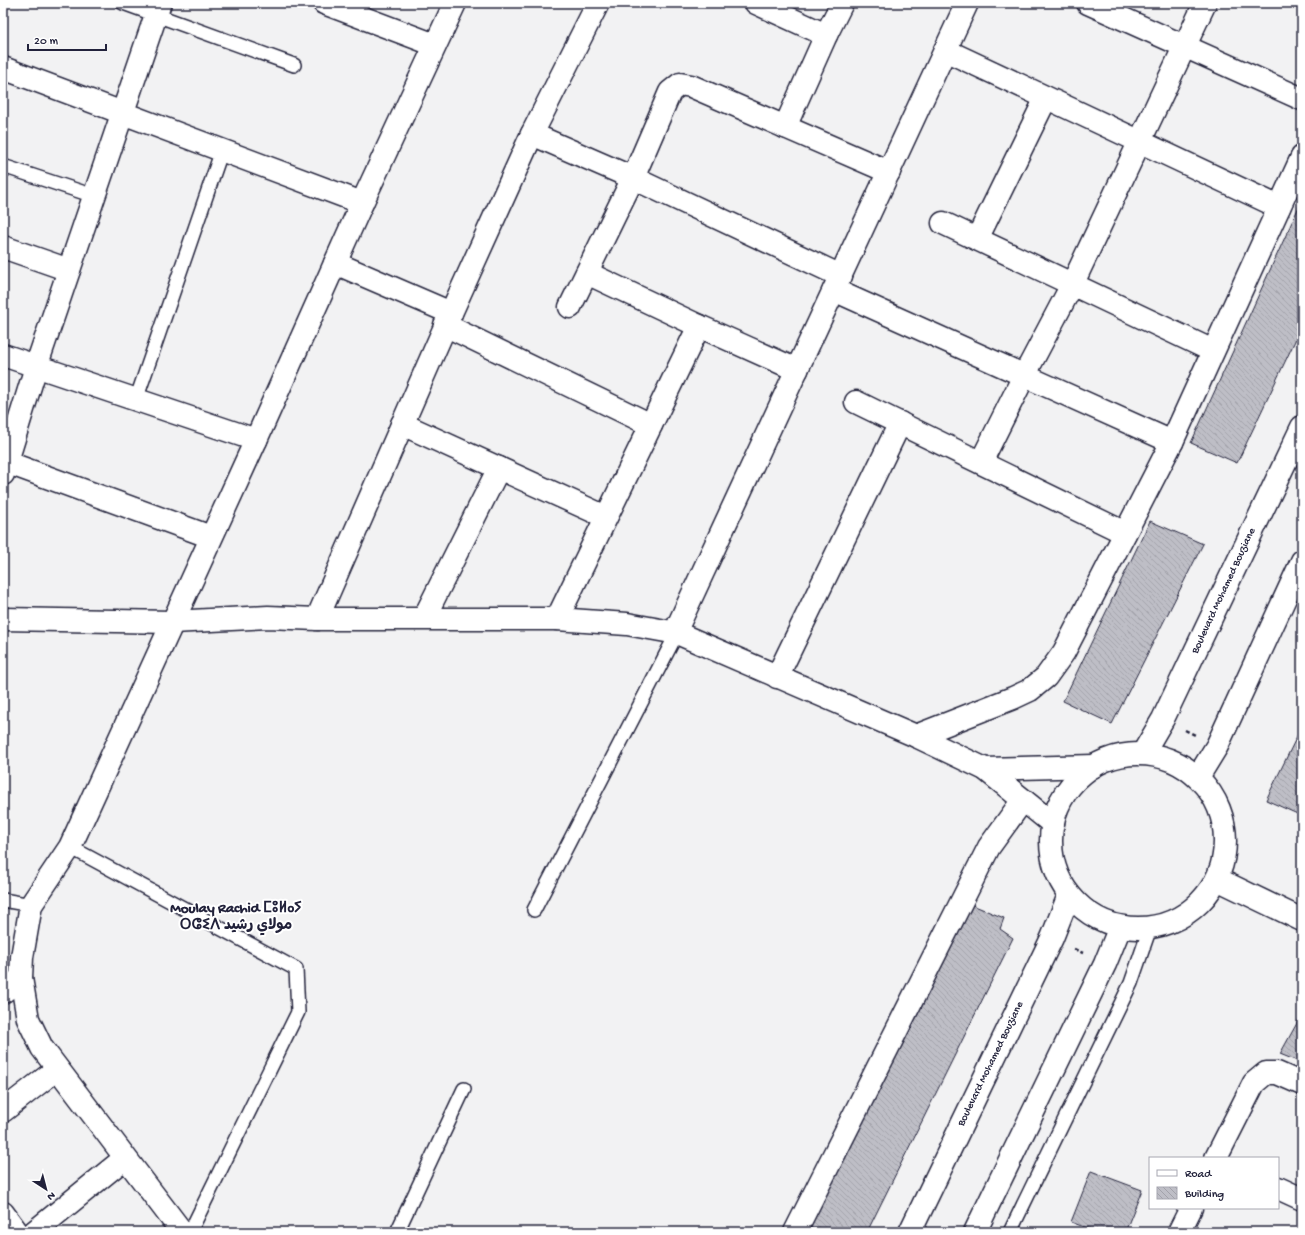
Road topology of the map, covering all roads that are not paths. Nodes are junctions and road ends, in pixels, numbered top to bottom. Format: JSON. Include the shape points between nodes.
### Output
{"nodes":[{"id":1,"x":124,"y":3,"type":"edge"},
{"id":2,"x":324,"y":3,"type":"edge"},
{"id":3,"x":455,"y":3,"type":"edge"},
{"id":4,"x":598,"y":3,"type":"edge"},
{"id":5,"x":756,"y":3,"type":"edge"},
{"id":6,"x":842,"y":3,"type":"edge"},
{"id":7,"x":967,"y":3,"type":"edge"},
{"id":8,"x":1205,"y":3,"type":"edge"},
{"id":9,"x":1093,"y":4,"type":"edge"},
{"id":10,"x":158,"y":9,"type":"edge"},
{"id":11,"x":826,"y":35,"type":"junction"},
{"id":12,"x":435,"y":45,"type":"junction"},
{"id":13,"x":1186,"y":47,"type":"junction"},
{"id":14,"x":945,"y":50,"type":"junction"},
{"id":15,"x":294,"y":65,"type":"dead end"},
{"id":16,"x":3,"y":68,"type":"edge"},
{"id":17,"x":1046,"y":98,"type":"junction"},
{"id":18,"x":1302,"y":99,"type":"edge"},
{"id":19,"x":122,"y":112,"type":"junction"},
{"id":20,"x":785,"y":127,"type":"junction"},
{"id":21,"x":532,"y":134,"type":"junction"},
{"id":22,"x":1140,"y":142,"type":"junction"},
{"id":23,"x":222,"y":150,"type":"junction"},
{"id":24,"x":1302,"y":157,"type":"edge"},
{"id":25,"x":3,"y":166,"type":"edge"},
{"id":26,"x":888,"y":172,"type":"junction"},
{"id":27,"x":633,"y":178,"type":"junction"},
{"id":28,"x":94,"y":196,"type":"junction"},
{"id":29,"x":362,"y":202,"type":"junction"},
{"id":30,"x":1279,"y":207,"type":"junction"},
{"id":31,"x":943,"y":223,"type":"dead end"},
{"id":32,"x":977,"y":239,"type":"junction"},
{"id":33,"x":3,"y":247,"type":"edge"},
{"id":34,"x":335,"y":263,"type":"junction"},
{"id":35,"x":69,"y":270,"type":"junction"},
{"id":36,"x":587,"y":273,"type":"junction"},
{"id":37,"x":837,"y":283,"type":"junction"},
{"id":38,"x":1073,"y":283,"type":"junction"},
{"id":39,"x":570,"y":308,"type":"dead end"},
{"id":40,"x":448,"y":319,"type":"junction"},
{"id":41,"x":699,"y":326,"type":"junction"},
{"id":42,"x":1213,"y":351,"type":"junction"},
{"id":43,"x":3,"y":355,"type":"edge"},
{"id":44,"x":36,"y":367,"type":"junction"},
{"id":45,"x":797,"y":370,"type":"junction"},
{"id":46,"x":1024,"y":376,"type":"junction"},
{"id":47,"x":136,"y":400,"type":"junction"},
{"id":48,"x":856,"y":402,"type":"dead end"},
{"id":49,"x":900,"y":423,"type":"junction"},
{"id":50,"x":402,"y":424,"type":"junction"},
{"id":51,"x":651,"y":425,"type":"junction"},
{"id":52,"x":1302,"y":427,"type":"edge"},
{"id":53,"x":256,"y":440,"type":"junction"},
{"id":54,"x":1172,"y":442,"type":"junction"},
{"id":55,"x":981,"y":462,"type":"junction"},
{"id":56,"x":4,"y":466,"type":"edge"},
{"id":57,"x":499,"y":468,"type":"junction"},
{"id":58,"x":606,"y":517,"type":"junction"},
{"id":59,"x":1125,"y":533,"type":"junction"},
{"id":60,"x":211,"y":537,"type":"junction"},
{"id":61,"x":1302,"y":561,"type":"edge"},
{"id":62,"x":317,"y":618,"type":"junction"},
{"id":63,"x":424,"y":618,"type":"junction"},
{"id":64,"x":3,"y":619,"type":"edge"},
{"id":65,"x":557,"y":619,"type":"junction"},
{"id":66,"x":172,"y":622,"type":"junction"},
{"id":67,"x":677,"y":633,"type":"junction"},
{"id":68,"x":777,"y":677,"type":"junction"},
{"id":69,"x":916,"y":736,"type":"junction"},
{"id":70,"x":1143,"y":753,"type":"junction"},
{"id":71,"x":1094,"y":766,"type":"junction"},
{"id":72,"x":985,"y":769,"type":"junction"},
{"id":73,"x":1198,"y":777,"type":"junction"},
{"id":74,"x":1023,"y":800,"type":"junction"},
{"id":75,"x":1053,"y":824,"type":"junction"},
{"id":76,"x":70,"y":847,"type":"junction"},
{"id":77,"x":1217,"y":880,"type":"junction"},
{"id":78,"x":1069,"y":895,"type":"junction"},
{"id":79,"x":3,"y":900,"type":"edge"},
{"id":80,"x":31,"y":905,"type":"junction"},
{"id":81,"x":534,"y":910,"type":"dead end"},
{"id":82,"x":1302,"y":920,"type":"edge"},
{"id":83,"x":1120,"y":927,"type":"junction"},
{"id":84,"x":1150,"y":928,"type":"junction"},
{"id":85,"x":21,"y":978,"type":"junction"},
{"id":86,"x":3,"y":992,"type":"edge"},
{"id":87,"x":57,"y":1068,"type":"junction"},
{"id":88,"x":1302,"y":1084,"type":"edge"},
{"id":89,"x":464,"y":1088,"type":"dead end"},
{"id":90,"x":3,"y":1111,"type":"edge"},
{"id":91,"x":1217,"y":1157,"type":"edge"},
{"id":92,"x":125,"y":1158,"type":"junction"},
{"id":93,"x":1279,"y":1188,"type":"edge"},
{"id":94,"x":1302,"y":1199,"type":"edge"},
{"id":95,"x":1190,"y":1209,"type":"edge"},
{"id":96,"x":3,"y":1213,"type":"edge"},
{"id":97,"x":17,"y":1232,"type":"edge"},
{"id":98,"x":34,"y":1232,"type":"edge"},
{"id":99,"x":182,"y":1232,"type":"edge"},
{"id":100,"x":190,"y":1232,"type":"edge"},
{"id":101,"x":397,"y":1232,"type":"edge"},
{"id":102,"x":795,"y":1232,"type":"edge"},
{"id":103,"x":910,"y":1232,"type":"edge"},
{"id":104,"x":975,"y":1232,"type":"edge"},
{"id":105,"x":1010,"y":1232,"type":"edge"},
{"id":106,"x":1179,"y":1232,"type":"edge"}],
"edges":[{"from":1,"to":10,"type":"lane"},
{"from":2,"to":12,"type":"street"},
{"from":3,"to":12,"type":"street"},
{"from":4,"to":21,"type":"street"},
{"from":5,"to":11,"type":"street"},
{"from":6,"to":11,"type":"street"},
{"from":7,"to":14,"type":"street"},
{"from":8,"to":13,"type":"street"},
{"from":9,"to":13,"type":"street"},
{"from":10,"to":15,"type":"lane"},
{"from":10,"to":19,"type":"street"},
{"from":11,"to":20,"type":"street"},
{"from":12,"to":29,"type":"street"},
{"from":13,"to":18,"type":"street"},
{"from":13,"to":22,"type":"street"},
{"from":14,"to":17,"type":"street"},
{"from":14,"to":26,"type":"street"},
{"from":16,"to":19,"type":"street"},
{"from":17,"to":22,"type":"street"},
{"from":17,"to":32,"type":"street"},
{"from":19,"to":23,"type":"street"},
{"from":19,"to":28,"type":"street"},
{"from":20,"to":26,"type":"street"},
{"from":20,"to":27,"type":"street","via":[[691,86],[680,84],[670,92]]},
{"from":21,"to":27,"type":"street"},
{"from":21,"to":40,"type":"street"},
{"from":22,"to":30,"type":"street"},
{"from":22,"to":38,"type":"street"},
{"from":23,"to":29,"type":"street"},
{"from":23,"to":47,"type":"lane"},
{"from":24,"to":30,"type":"street"},
{"from":25,"to":28,"type":"lane"},
{"from":26,"to":37,"type":"street"},
{"from":27,"to":36,"type":"street"},
{"from":27,"to":37,"type":"street"},
{"from":28,"to":35,"type":"street"},
{"from":29,"to":34,"type":"street"},
{"from":30,"to":42,"type":"street"},
{"from":31,"to":32,"type":"street"},
{"from":32,"to":38,"type":"street"},
{"from":33,"to":35,"type":"street"},
{"from":34,"to":40,"type":"street"},
{"from":34,"to":53,"type":"street"},
{"from":35,"to":44,"type":"street"},
{"from":36,"to":39,"type":"street"},
{"from":36,"to":41,"type":"street"},
{"from":37,"to":45,"type":"street"},
{"from":37,"to":46,"type":"street"},
{"from":38,"to":42,"type":"street"},
{"from":38,"to":46,"type":"street"},
{"from":40,"to":50,"type":"street"},
{"from":40,"to":51,"type":"street"},
{"from":41,"to":45,"type":"street"},
{"from":41,"to":51,"type":"street"},
{"from":42,"to":54,"type":"street"},
{"from":43,"to":44,"type":"street"},
{"from":44,"to":47,"type":"street"},
{"from":44,"to":56,"type":"street"},
{"from":45,"to":67,"type":"street"},
{"from":46,"to":54,"type":"street"},
{"from":46,"to":55,"type":"street"},
{"from":47,"to":53,"type":"street"},
{"from":48,"to":49,"type":"street"},
{"from":49,"to":55,"type":"street"},
{"from":49,"to":68,"type":"street"},
{"from":50,"to":57,"type":"street"},
{"from":50,"to":62,"type":"street"},
{"from":51,"to":58,"type":"street"},
{"from":52,"to":70,"type":"street","name":"Boulevard Mohamed Bouziane","via":[[1163,719]]},
{"from":53,"to":60,"type":"street"},
{"from":54,"to":59,"type":"street"},
{"from":55,"to":59,"type":"street"},
{"from":56,"to":60,"type":"street"},
{"from":57,"to":58,"type":"street"},
{"from":57,"to":63,"type":"street"},
{"from":58,"to":65,"type":"street"},
{"from":59,"to":69,"type":"street","via":[[1064,652],[1046,677],[1030,690],[1013,698]]},
{"from":60,"to":66,"type":"street"},
{"from":61,"to":73,"type":"street","via":[[1217,746]]},
{"from":62,"to":63,"type":"street"},
{"from":62,"to":66,"type":"street","via":[[268,617]]},
{"from":63,"to":65,"type":"street"},
{"from":64,"to":66,"type":"street"},
{"from":65,"to":67,"type":"street","via":[[628,624]]},
{"from":66,"to":76,"type":"street"},
{"from":67,"to":68,"type":"street"},
{"from":67,"to":81,"type":"lane"},
{"from":68,"to":69,"type":"street"},
{"from":69,"to":72,"type":"street"},
{"from":70,"to":71,"type":"street","via":[[1114,757]]},
{"from":70,"to":73,"type":"street","via":[[1173,760]]},
{"from":71,"to":72,"type":"street"},
{"from":71,"to":75,"type":"street","via":[[1066,792],[1058,806]]},
{"from":72,"to":74,"type":"street"},
{"from":73,"to":77,"type":"street","via":[[1217,801],[1226,833],[1223,863]]},
{"from":74,"to":75,"type":"street"},
{"from":74,"to":102,"type":"street","via":[[989,847]]},
{"from":75,"to":78,"type":"street","via":[[1051,836],[1054,866]]},
{"from":76,"to":80,"type":"street"},
{"from":76,"to":100,"type":"lane","via":[[296,968],[298,1012]]},
{"from":77,"to":82,"type":"street"},
{"from":77,"to":84,"type":"street","via":[[1189,912]]},
{"from":78,"to":83,"type":"street","via":[[1091,915]]},
{"from":78,"to":103,"type":"street","name":"Boulevard Mohamed Bouziane","via":[[1052,938]]},
{"from":79,"to":80,"type":"lane"},
{"from":80,"to":85,"type":"street"},
{"from":83,"to":84,"type":"street"},
{"from":83,"to":104,"type":"street","via":[[1105,964]]},
{"from":84,"to":105,"type":"lane","via":[[1131,983]]},
{"from":85,"to":86,"type":"street"},
{"from":85,"to":87,"type":"street","via":[[28,1019],[42,1048]]},
{"from":87,"to":90,"type":"street"},
{"from":87,"to":92,"type":"street"},
{"from":88,"to":91,"type":"street","via":[[1277,1073],[1266,1073],[1254,1083]]},
{"from":89,"to":101,"type":"lane"},
{"from":92,"to":98,"type":"street"},
{"from":92,"to":99,"type":"street"},
{"from":93,"to":94,"type":"street"},
{"from":95,"to":106,"type":"street"},
{"from":96,"to":97,"type":"street"}]}
